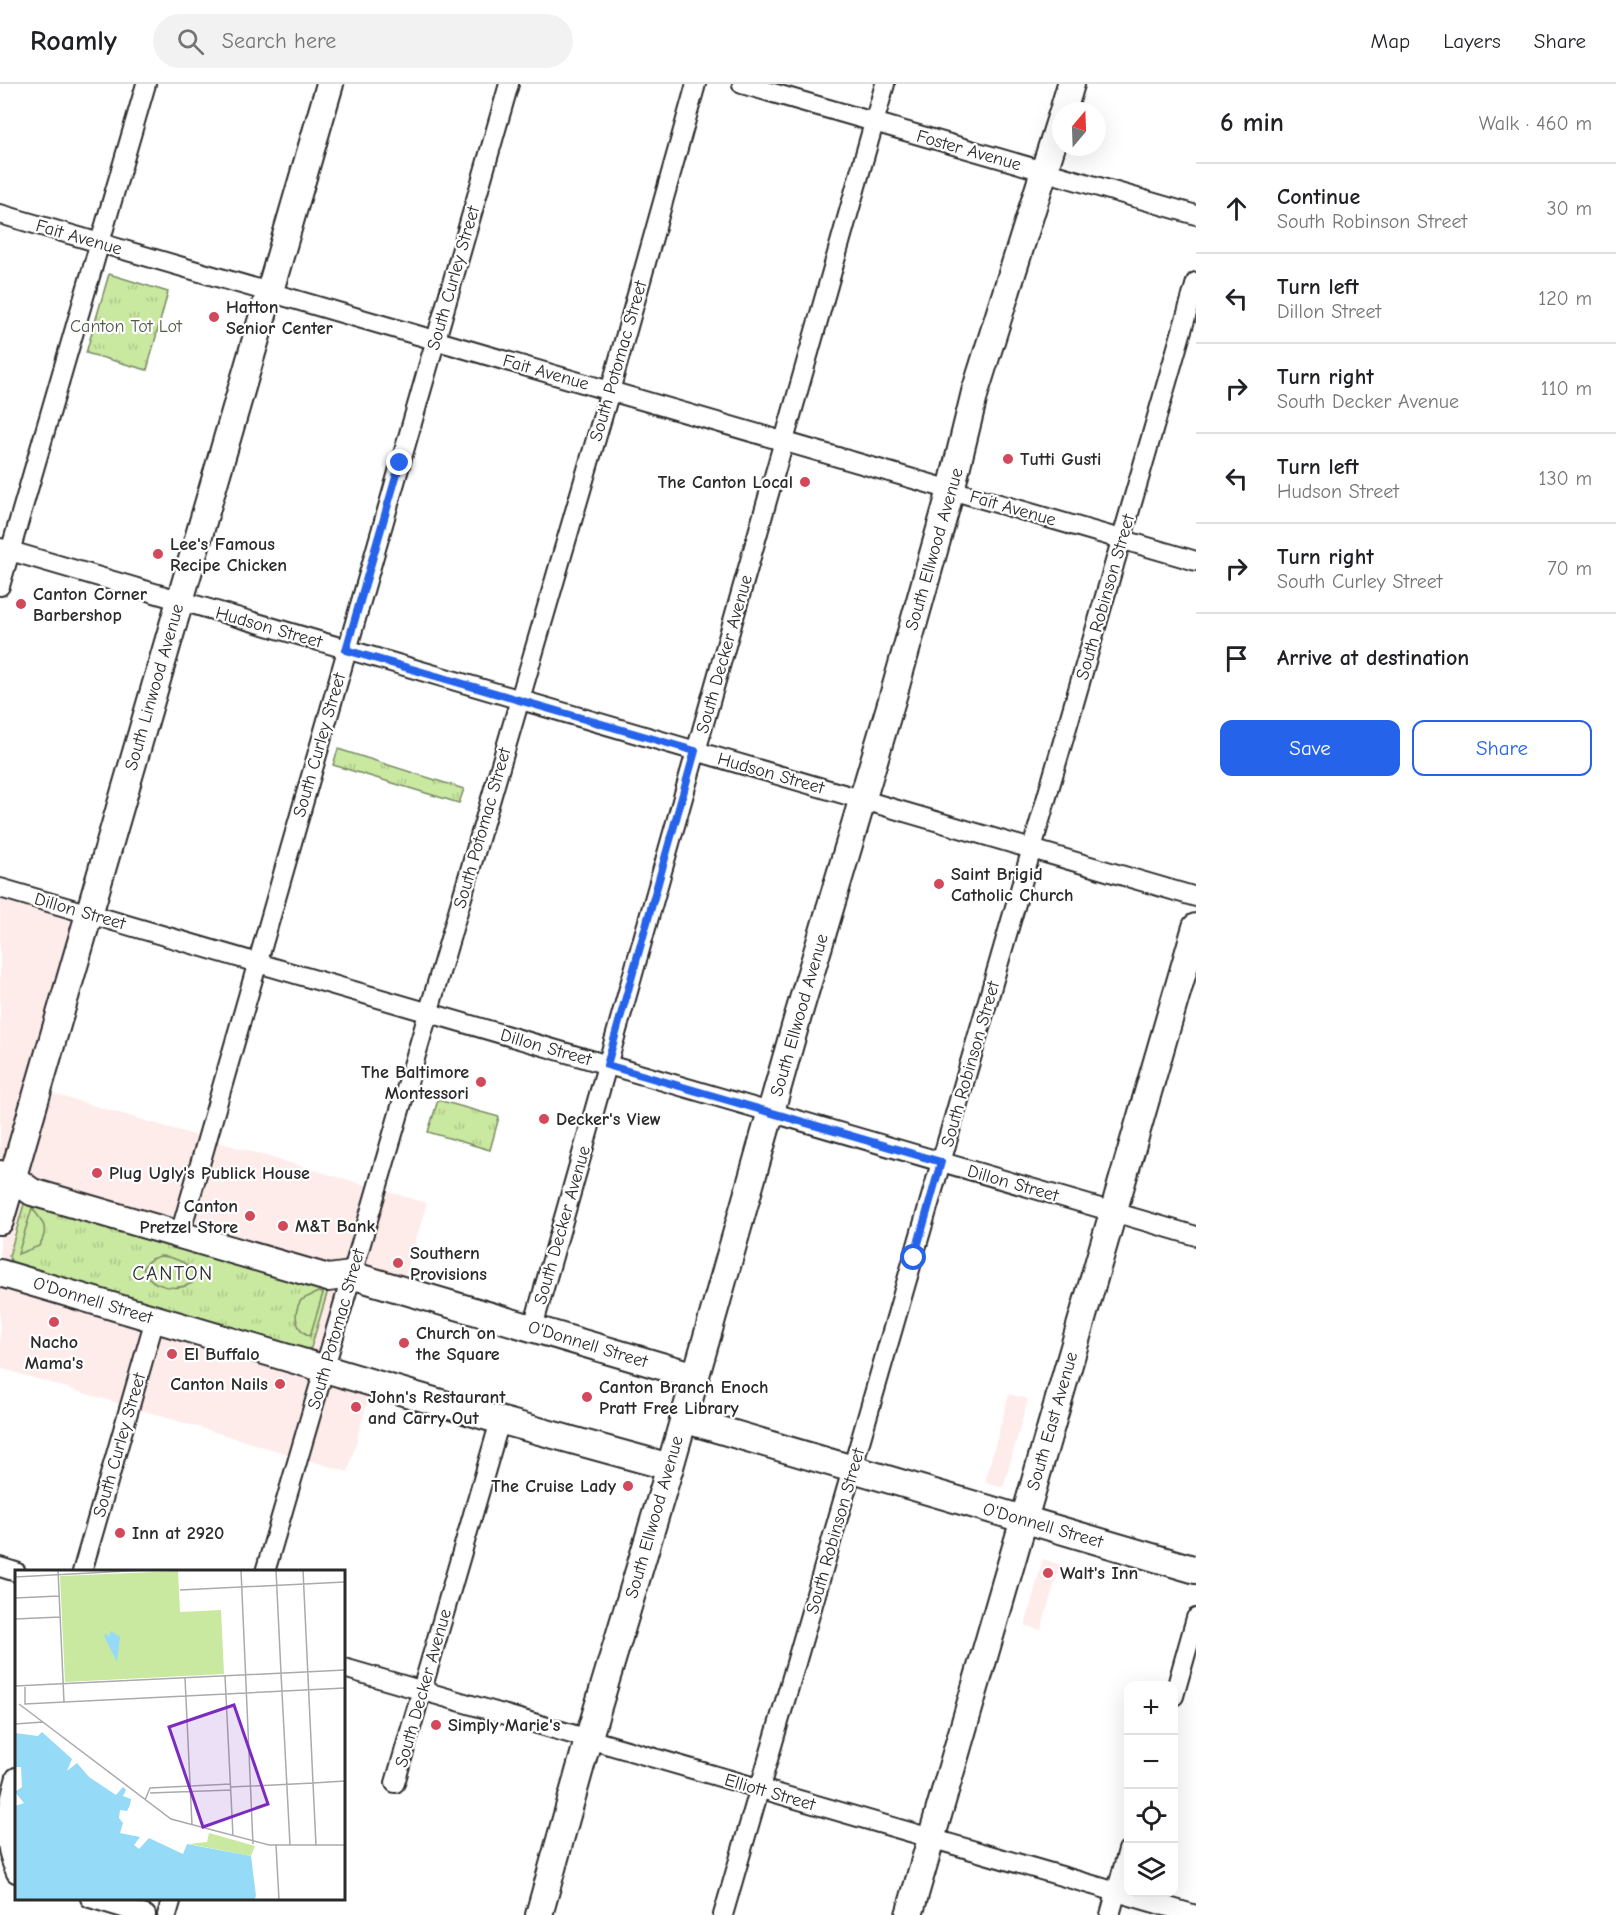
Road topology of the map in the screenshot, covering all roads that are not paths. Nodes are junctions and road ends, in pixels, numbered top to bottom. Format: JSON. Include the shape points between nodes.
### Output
{"nodes":[{"id":1,"x":146,"y":84,"type":"edge"},
{"id":2,"x":330,"y":84,"type":"edge"},
{"id":3,"x":508,"y":84,"type":"edge"},
{"id":4,"x":696,"y":84,"type":"edge"},
{"id":5,"x":742,"y":84,"type":"edge"},
{"id":6,"x":885,"y":84,"type":"edge"},
{"id":7,"x":1071,"y":84,"type":"edge"},
{"id":8,"x":1066,"y":102,"type":"edge"},
{"id":9,"x":874,"y":123,"type":"junction"},
{"id":10,"x":1052,"y":148,"type":"edge"},
{"id":11,"x":1045,"y":172,"type":"junction"},
{"id":12,"x":0,"y":214,"type":"edge"},
{"id":13,"x":1196,"y":215,"type":"edge"},
{"id":14,"x":100,"y":243,"type":"junction"},
{"id":15,"x":1196,"y":282,"type":"edge"},
{"id":16,"x":269,"y":292,"type":"junction"},
{"id":17,"x":435,"y":340,"type":"junction"},
{"id":18,"x":610,"y":391,"type":"junction"},
{"id":19,"x":784,"y":441,"type":"junction"},
{"id":20,"x":951,"y":490,"type":"junction"},
{"id":21,"x":1122,"y":539,"type":"junction"},
{"id":22,"x":5,"y":550,"type":"edge"},
{"id":23,"x":1196,"y":561,"type":"edge"},
{"id":24,"x":0,"y":586,"type":"edge"},
{"id":25,"x":179,"y":601,"type":"junction"},
{"id":26,"x":346,"y":650,"type":"junction"},
{"id":27,"x":519,"y":700,"type":"junction"},
{"id":28,"x":695,"y":751,"type":"junction"},
{"id":29,"x":862,"y":800,"type":"junction"},
{"id":30,"x":1032,"y":849,"type":"junction"},
{"id":31,"x":0,"y":888,"type":"edge"},
{"id":32,"x":1196,"y":897,"type":"edge"},
{"id":33,"x":88,"y":914,"type":"junction"},
{"id":34,"x":1196,"y":927,"type":"edge"},
{"id":35,"x":257,"y":963,"type":"junction"},
{"id":36,"x":428,"y":1013,"type":"junction"},
{"id":37,"x":607,"y":1065,"type":"junction"},
{"id":38,"x":770,"y":1113,"type":"junction"},
{"id":39,"x":941,"y":1162,"type":"junction"},
{"id":40,"x":6,"y":1176,"type":"edge"},
{"id":41,"x":1113,"y":1212,"type":"junction"},
{"id":42,"x":0,"y":1221,"type":"edge"},
{"id":43,"x":180,"y":1234,"type":"junction"},
{"id":44,"x":1196,"y":1236,"type":"edge"},
{"id":45,"x":0,"y":1273,"type":"edge"},
{"id":46,"x":351,"y":1275,"type":"junction"},
{"id":47,"x":155,"y":1319,"type":"junction"},
{"id":48,"x":533,"y":1328,"type":"junction"},
{"id":49,"x":324,"y":1369,"type":"junction"},
{"id":50,"x":695,"y":1376,"type":"junction"},
{"id":51,"x":683,"y":1419,"type":"junction"},
{"id":52,"x":500,"y":1421,"type":"junction"},
{"id":53,"x":670,"y":1467,"type":"junction"},
{"id":54,"x":853,"y":1469,"type":"junction"},
{"id":55,"x":1024,"y":1520,"type":"junction"},
{"id":56,"x":0,"y":1567,"type":"edge"},
{"id":57,"x":83,"y":1570,"type":"edge"},
{"id":58,"x":266,"y":1570,"type":"edge"},
{"id":59,"x":1196,"y":1570,"type":"edge"},
{"id":60,"x":15,"y":1572,"type":"edge"},
{"id":61,"x":1196,"y":1618,"type":"edge"},
{"id":62,"x":345,"y":1668,"type":"edge"},
{"id":63,"x":1177,"y":1681,"type":"edge"},
{"id":64,"x":422,"y":1691,"type":"junction"},
{"id":65,"x":588,"y":1740,"type":"junction"},
{"id":66,"x":15,"y":1781,"type":"edge"},
{"id":67,"x":395,"y":1783,"type":"dead end"},
{"id":68,"x":760,"y":1789,"type":"junction"},
{"id":69,"x":931,"y":1838,"type":"junction"},
{"id":70,"x":1124,"y":1864,"type":"edge"},
{"id":71,"x":15,"y":1872,"type":"edge"},
{"id":72,"x":1116,"y":1892,"type":"junction"},
{"id":73,"x":94,"y":1900,"type":"edge"},
{"id":74,"x":172,"y":1900,"type":"edge"},
{"id":75,"x":146,"y":1915,"type":"edge"},
{"id":76,"x":167,"y":1915,"type":"edge"},
{"id":77,"x":539,"y":1915,"type":"edge"},
{"id":78,"x":723,"y":1915,"type":"edge"},
{"id":79,"x":909,"y":1915,"type":"edge"},
{"id":80,"x":1110,"y":1915,"type":"edge"},
{"id":81,"x":1196,"y":1915,"type":"edge"}],
"edges":[{"from":1,"to":14,"type":"street"},
{"from":2,"to":16,"type":"street","name":"South Linwood Avenue"},
{"from":3,"to":17,"type":"street","name":"South Curley Street"},
{"from":4,"to":18,"type":"street","name":"South Potomac Street"},
{"from":5,"to":9,"type":"street","name":"Foster Avenue"},
{"from":6,"to":9,"type":"street","name":"South Decker Avenue"},
{"from":7,"to":8,"type":"street"},
{"from":9,"to":11,"type":"street","name":"Foster Avenue"},
{"from":9,"to":19,"type":"street","name":"South Decker Avenue"},
{"from":10,"to":11,"type":"street","name":"South Ellwood Avenue"},
{"from":11,"to":13,"type":"street","name":"Foster Avenue"},
{"from":11,"to":20,"type":"street","name":"South Ellwood Avenue","via":[[975,392]]},
{"from":12,"to":14,"type":"street","name":"Fait Avenue"},
{"from":14,"to":16,"type":"street","name":"Fait Avenue"},
{"from":14,"to":22,"type":"street"},
{"from":15,"to":21,"type":"street","name":"South Robinson Street"},
{"from":16,"to":17,"type":"street","name":"Fait Avenue"},
{"from":16,"to":25,"type":"street","name":"South Linwood Avenue"},
{"from":17,"to":18,"type":"street","name":"Fait Avenue"},
{"from":17,"to":26,"type":"street","name":"South Curley Street"},
{"from":18,"to":19,"type":"street","name":"Fait Avenue"},
{"from":18,"to":27,"type":"street","name":"South Potomac Street"},
{"from":19,"to":20,"type":"street","name":"Fait Avenue"},
{"from":19,"to":28,"type":"street","name":"South Decker Avenue"},
{"from":20,"to":21,"type":"street","name":"Fait Avenue"},
{"from":20,"to":29,"type":"street","name":"South Ellwood Avenue"},
{"from":21,"to":23,"type":"street","name":"Fait Avenue"},
{"from":21,"to":30,"type":"street","name":"South Robinson Street"},
{"from":22,"to":24,"type":"street"},
{"from":22,"to":25,"type":"street","name":"Hudson Street"},
{"from":25,"to":26,"type":"street","name":"Hudson Street"},
{"from":25,"to":33,"type":"street","name":"South Linwood Avenue"},
{"from":26,"to":27,"type":"street","name":"Hudson Street"},
{"from":26,"to":35,"type":"street","name":"South Curley Street"},
{"from":27,"to":28,"type":"street","name":"Hudson Street"},
{"from":27,"to":36,"type":"street","name":"South Potomac Street"},
{"from":28,"to":29,"type":"street","name":"Hudson Street"},
{"from":28,"to":37,"type":"street","name":"South Decker Avenue"},
{"from":29,"to":30,"type":"street","name":"Hudson Street"},
{"from":29,"to":38,"type":"street","name":"South Ellwood Avenue"},
{"from":30,"to":32,"type":"street","name":"Hudson Street"},
{"from":30,"to":39,"type":"street","name":"South Robinson Street"},
{"from":31,"to":33,"type":"street","name":"Dillon Street"},
{"from":33,"to":35,"type":"street","name":"Dillon Street"},
{"from":33,"to":40,"type":"street","name":"South Linwood Avenue"},
{"from":34,"to":41,"type":"street","name":"South East Avenue"},
{"from":35,"to":36,"type":"street","name":"Dillon Street"},
{"from":35,"to":43,"type":"street","name":"South Curley Street"},
{"from":36,"to":37,"type":"street","name":"Dillon Street"},
{"from":36,"to":46,"type":"street","name":"South Potomac Street"},
{"from":37,"to":38,"type":"street","name":"Dillon Street"},
{"from":37,"to":48,"type":"street","name":"South Decker Avenue"},
{"from":38,"to":39,"type":"street","name":"Dillon Street"},
{"from":38,"to":50,"type":"street","name":"South Ellwood Avenue"},
{"from":39,"to":41,"type":"street","name":"Dillon Street"},
{"from":39,"to":54,"type":"street","name":"South Robinson Street"},
{"from":40,"to":42,"type":"street","name":"South Linwood Avenue"},
{"from":40,"to":43,"type":"street","name":"O'Donnell Street","via":[[32,1192]]},
{"from":41,"to":44,"type":"street","name":"Dillon Street"},
{"from":41,"to":55,"type":"street","name":"South East Avenue"},
{"from":43,"to":46,"type":"street","name":"O'Donnell Street","via":[[328,1278]]},
{"from":45,"to":47,"type":"street","name":"O'Donnell Street"},
{"from":46,"to":48,"type":"street","name":"O'Donnell Street"},
{"from":46,"to":49,"type":"street","name":"South Potomac Street"},
{"from":47,"to":49,"type":"street","name":"O'Donnell Street"},
{"from":47,"to":57,"type":"street","name":"South Curley Street"},
{"from":48,"to":50,"type":"street","name":"O'Donnell Street"},
{"from":49,"to":52,"type":"street","name":"O'Donnell Street"},
{"from":49,"to":58,"type":"street","name":"South Potomac Street"},
{"from":50,"to":51,"type":"street","name":"South Ellwood Avenue"},
{"from":51,"to":53,"type":"street","name":"South Ellwood Avenue"},
{"from":51,"to":54,"type":"street","name":"O'Donnell Street"},
{"from":52,"to":53,"type":"street","name":"O'Donnell Street"},
{"from":52,"to":64,"type":"street","name":"South Decker Avenue"},
{"from":53,"to":65,"type":"street","name":"South Ellwood Avenue"},
{"from":54,"to":55,"type":"street","name":"O'Donnell Street"},
{"from":54,"to":68,"type":"street","name":"South Robinson Street"},
{"from":55,"to":59,"type":"street","name":"O'Donnell Street"},
{"from":55,"to":69,"type":"street","name":"South East Avenue"},
{"from":56,"to":60,"type":"street"},
{"from":61,"to":63,"type":"street"},
{"from":62,"to":64,"type":"street","name":"Elliott Street"},
{"from":64,"to":65,"type":"street","name":"Elliott Street"},
{"from":64,"to":67,"type":"street","name":"South Decker Avenue"},
{"from":65,"to":68,"type":"street","name":"Elliott Street"},
{"from":65,"to":77,"type":"street","name":"South Ellwood Avenue"},
{"from":66,"to":71,"type":"street","via":[[1,1840]]},
{"from":68,"to":69,"type":"street","name":"Elliott Street"},
{"from":68,"to":78,"type":"street","name":"South Robinson Street"},
{"from":69,"to":72,"type":"street","name":"Elliott Street"},
{"from":69,"to":79,"type":"street","name":"South East Avenue"},
{"from":70,"to":72,"type":"street"},
{"from":72,"to":80,"type":"street"},
{"from":72,"to":81,"type":"street","name":"Elliott Street"},
{"from":73,"to":75,"type":"street"},
{"from":74,"to":76,"type":"street"}]}
